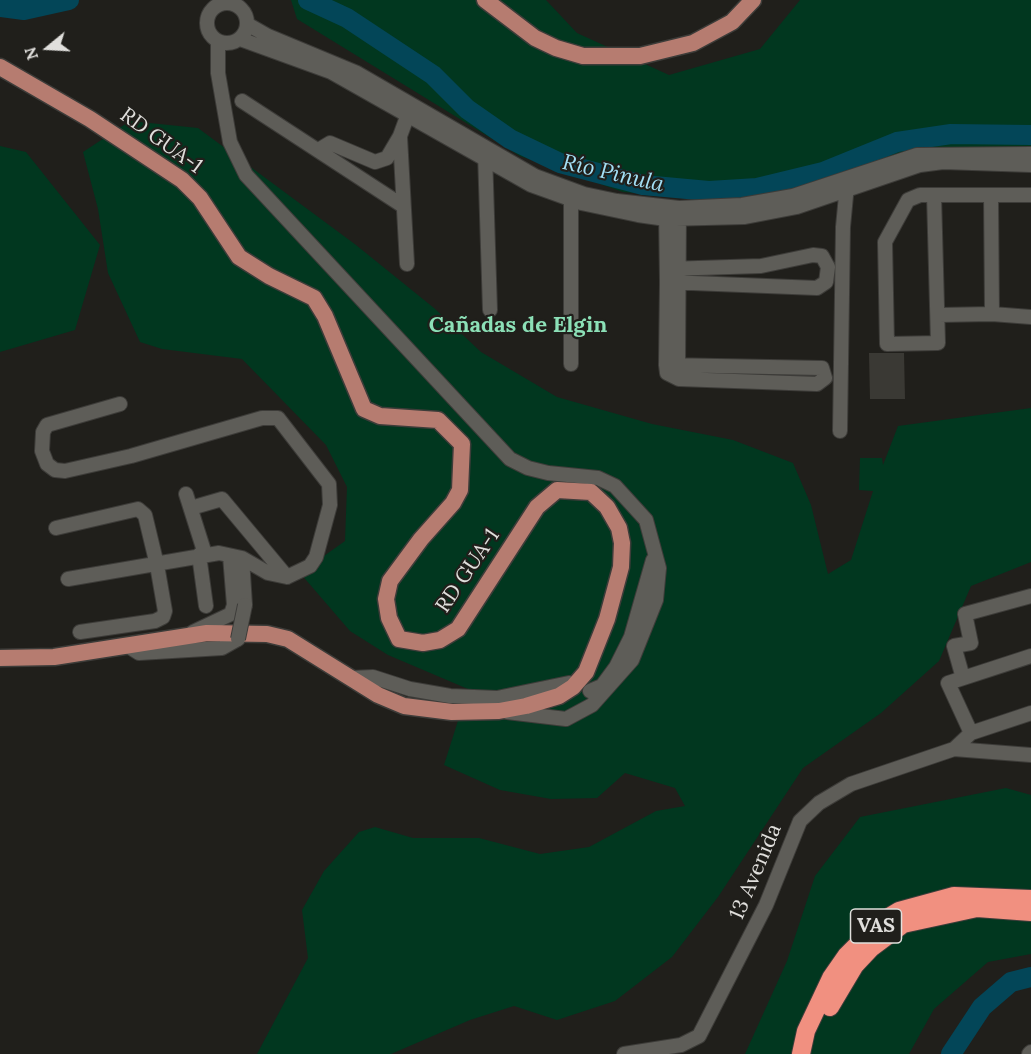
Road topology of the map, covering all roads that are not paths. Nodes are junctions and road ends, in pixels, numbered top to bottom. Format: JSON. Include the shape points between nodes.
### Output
{"nodes":[{"id":1,"x":485,"y":0,"type":"edge"},
{"id":2,"x":753,"y":0,"type":"edge"},
{"id":3,"x":247,"y":24,"type":"junction"},
{"id":4,"x":240,"y":39,"type":"junction"},
{"id":5,"x":218,"y":41,"type":"junction"},
{"id":6,"x":0,"y":67,"type":"edge"},
{"id":7,"x":242,"y":101,"type":"dead end"},
{"id":8,"x":409,"y":109,"type":"junction"},
{"id":9,"x":400,"y":136,"type":"junction"},
{"id":10,"x":320,"y":149,"type":"junction"},
{"id":11,"x":1031,"y":154,"type":"edge"},
{"id":12,"x":485,"y":155,"type":"junction"},
{"id":13,"x":1031,"y":165,"type":"edge"},
{"id":14,"x":871,"y":182,"type":"junction"},
{"id":15,"x":847,"y":184,"type":"junction"},
{"id":16,"x":571,"y":194,"type":"junction"},
{"id":17,"x":934,"y":195,"type":"junction"},
{"id":18,"x":991,"y":195,"type":"junction"},
{"id":19,"x":1031,"y":195,"type":"edge"},
{"id":20,"x":403,"y":206,"type":"junction"},
{"id":21,"x":673,"y":213,"type":"junction"},
{"id":22,"x":844,"y":218,"type":"junction"},
{"id":23,"x":407,"y":264,"type":"dead end"},
{"id":24,"x":673,"y":276,"type":"junction"},
{"id":25,"x":490,"y":310,"type":"dead end"},
{"id":26,"x":992,"y":314,"type":"junction"},
{"id":27,"x":939,"y":315,"type":"junction"},
{"id":28,"x":1031,"y":317,"type":"edge"},
{"id":29,"x":571,"y":364,"type":"dead end"},
{"id":30,"x":674,"y":369,"type":"junction"},
{"id":31,"x":120,"y":404,"type":"dead end"},
{"id":32,"x":840,"y":431,"type":"dead end"},
{"id":33,"x":186,"y":494,"type":"dead end"},
{"id":34,"x":191,"y":508,"type":"junction"},
{"id":35,"x":56,"y":528,"type":"dead end"},
{"id":36,"x":656,"y":552,"type":"junction"},
{"id":37,"x":202,"y":554,"type":"junction"},
{"id":38,"x":236,"y":557,"type":"junction"},
{"id":39,"x":157,"y":564,"type":"junction"},
{"id":40,"x":287,"y":577,"type":"junction"},
{"id":41,"x":69,"y":579,"type":"dead end"},
{"id":42,"x":1031,"y":596,"type":"edge"},
{"id":43,"x":206,"y":606,"type":"dead end"},
{"id":44,"x":80,"y":632,"type":"dead end"},
{"id":45,"x":180,"y":637,"type":"junction"},
{"id":46,"x":128,"y":646,"type":"junction"},
{"id":47,"x":1031,"y":656,"type":"edge"},
{"id":48,"x":0,"y":658,"type":"edge"},
{"id":49,"x":351,"y":678,"type":"junction"},
{"id":50,"x":963,"y":678,"type":"junction"},
{"id":51,"x":567,"y":688,"type":"junction"},
{"id":52,"x":590,"y":691,"type":"dead end"},
{"id":53,"x":582,"y":710,"type":"junction"},
{"id":54,"x":499,"y":711,"type":"junction"},
{"id":55,"x":1031,"y":712,"type":"edge"},
{"id":56,"x":971,"y":733,"type":"junction"},
{"id":57,"x":954,"y":749,"type":"junction"},
{"id":58,"x":1031,"y":754,"type":"edge"},
{"id":59,"x":1025,"y":905,"type":"edge"},
{"id":60,"x":624,"y":1054,"type":"edge"},
{"id":61,"x":801,"y":1054,"type":"edge"},
{"id":62,"x":814,"y":1054,"type":"edge"}],
"edges":[{"from":1,"to":2,"type":"main road","via":[[515,26],[556,48],[583,56],[639,56],[713,34],[732,22]]},
{"from":3,"to":4,"type":"street"},
{"from":3,"to":5,"type":"street","via":[[236,5],[225,3],[215,7],[207,22]]},
{"from":3,"to":8,"type":"street","via":[[357,73]]},
{"from":4,"to":5,"type":"street"},
{"from":4,"to":8,"type":"street","via":[[331,72]]},
{"from":5,"to":36,"type":"street","via":[[218,73],[230,142],[246,175],[510,459],[528,468],[598,478],[615,486],[646,520]]},
{"from":6,"to":51,"type":"main road","name":"RD GUA-1","via":[[90,119],[182,180],[200,198],[239,257],[314,298],[364,409],[380,416],[438,420],[462,444],[460,490],[390,581],[386,599],[389,618],[399,639],[423,643],[440,640],[458,629],[537,507],[557,490],[591,492],[607,507],[619,528],[621,567],[607,619],[586,672]]},
{"from":7,"to":10,"type":"street"},
{"from":8,"to":9,"type":"street"},
{"from":8,"to":12,"type":"street"},
{"from":9,"to":10,"type":"street","via":[[387,158],[375,162],[330,143]]},
{"from":9,"to":20,"type":"street"},
{"from":10,"to":20,"type":"street"},
{"from":11,"to":15,"type":"street","via":[[924,154]]},
{"from":12,"to":16,"type":"street","via":[[531,185]]},
{"from":12,"to":25,"type":"street"},
{"from":13,"to":14,"type":"street","via":[[931,163]]},
{"from":14,"to":15,"type":"street"},
{"from":14,"to":22,"type":"street"},
{"from":15,"to":21,"type":"street","via":[[771,212],[723,218]]},
{"from":15,"to":22,"type":"street"},
{"from":16,"to":21,"type":"street","via":[[616,211]]},
{"from":16,"to":29,"type":"street"},
{"from":17,"to":18,"type":"street"},
{"from":17,"to":27,"type":"street"},
{"from":17,"to":27,"type":"street","via":[[908,200],[886,237],[885,342],[936,344]]},
{"from":18,"to":19,"type":"street"},
{"from":18,"to":26,"type":"street"},
{"from":20,"to":23,"type":"street"},
{"from":21,"to":24,"type":"street"},
{"from":22,"to":32,"type":"street"},
{"from":24,"to":24,"type":"street","via":[[817,288],[826,282],[828,267],[822,256],[813,255],[761,266]]},
{"from":24,"to":30,"type":"street"},
{"from":26,"to":27,"type":"street"},
{"from":26,"to":28,"type":"street"},
{"from":30,"to":30,"type":"street","via":[[817,384],[825,378],[822,368]]},
{"from":31,"to":40,"type":"street","via":[[47,425],[42,452],[47,464],[65,471],[262,418],[283,422],[325,476],[332,494],[316,557],[310,566]]},
{"from":33,"to":34,"type":"street"},
{"from":34,"to":37,"type":"street"},
{"from":34,"to":40,"type":"street","via":[[222,499]]},
{"from":35,"to":39,"type":"street","via":[[138,509],[145,515]]},
{"from":36,"to":52,"type":"street","via":[[631,637],[602,686]]},
{"from":36,"to":53,"type":"street","via":[[656,600],[632,660],[614,684]]},
{"from":37,"to":38,"type":"street"},
{"from":37,"to":39,"type":"street"},
{"from":37,"to":43,"type":"street"},
{"from":38,"to":40,"type":"street","via":[[268,573]]},
{"from":38,"to":45,"type":"street","via":[[231,614]]},
{"from":38,"to":46,"type":"street","bridge":true,"via":[[245,605],[238,639],[222,648],[139,653]]},
{"from":39,"to":41,"type":"street"},
{"from":39,"to":44,"type":"street","via":[[163,617]]},
{"from":42,"to":50,"type":"street","via":[[965,615],[971,643],[954,646]]},
{"from":45,"to":46,"type":"main road","name":"RD GUA-1"},
{"from":45,"to":49,"type":"main road","name":"RD GUA-1","via":[[207,633],[267,634],[288,639]]},
{"from":46,"to":48,"type":"main road","name":"RD GUA-1","via":[[54,657]]},
{"from":47,"to":50,"type":"street"},
{"from":49,"to":51,"type":"street","via":[[373,677],[450,696],[497,698]]},
{"from":49,"to":54,"type":"main road","name":"RD GUA-1","via":[[404,706],[452,712]]},
{"from":50,"to":56,"type":"street","via":[[948,683]]},
{"from":51,"to":53,"type":"street","via":[[573,705]]},
{"from":51,"to":54,"type":"main road","name":"RD GUA-1","via":[[543,702]]},
{"from":53,"to":54,"type":"street","via":[[566,718]]},
{"from":55,"to":56,"type":"street","name":"13 Avenida"},
{"from":56,"to":57,"type":"street","name":"13 Avenida"},
{"from":57,"to":58,"type":"street"},
{"from":57,"to":60,"type":"street","name":"13 Avenida","via":[[851,784],[819,803],[801,821],[766,905],[699,1036],[681,1045]]},
{"from":59,"to":61,"type":"highway","number":"VAS","via":[[954,896],[899,911],[879,923],[846,955],[831,978],[806,1031]]},
{"from":59,"to":62,"type":"highway","number":"VAS","via":[[957,911],[903,924],[887,935],[855,965],[841,987],[818,1035]]}]}
